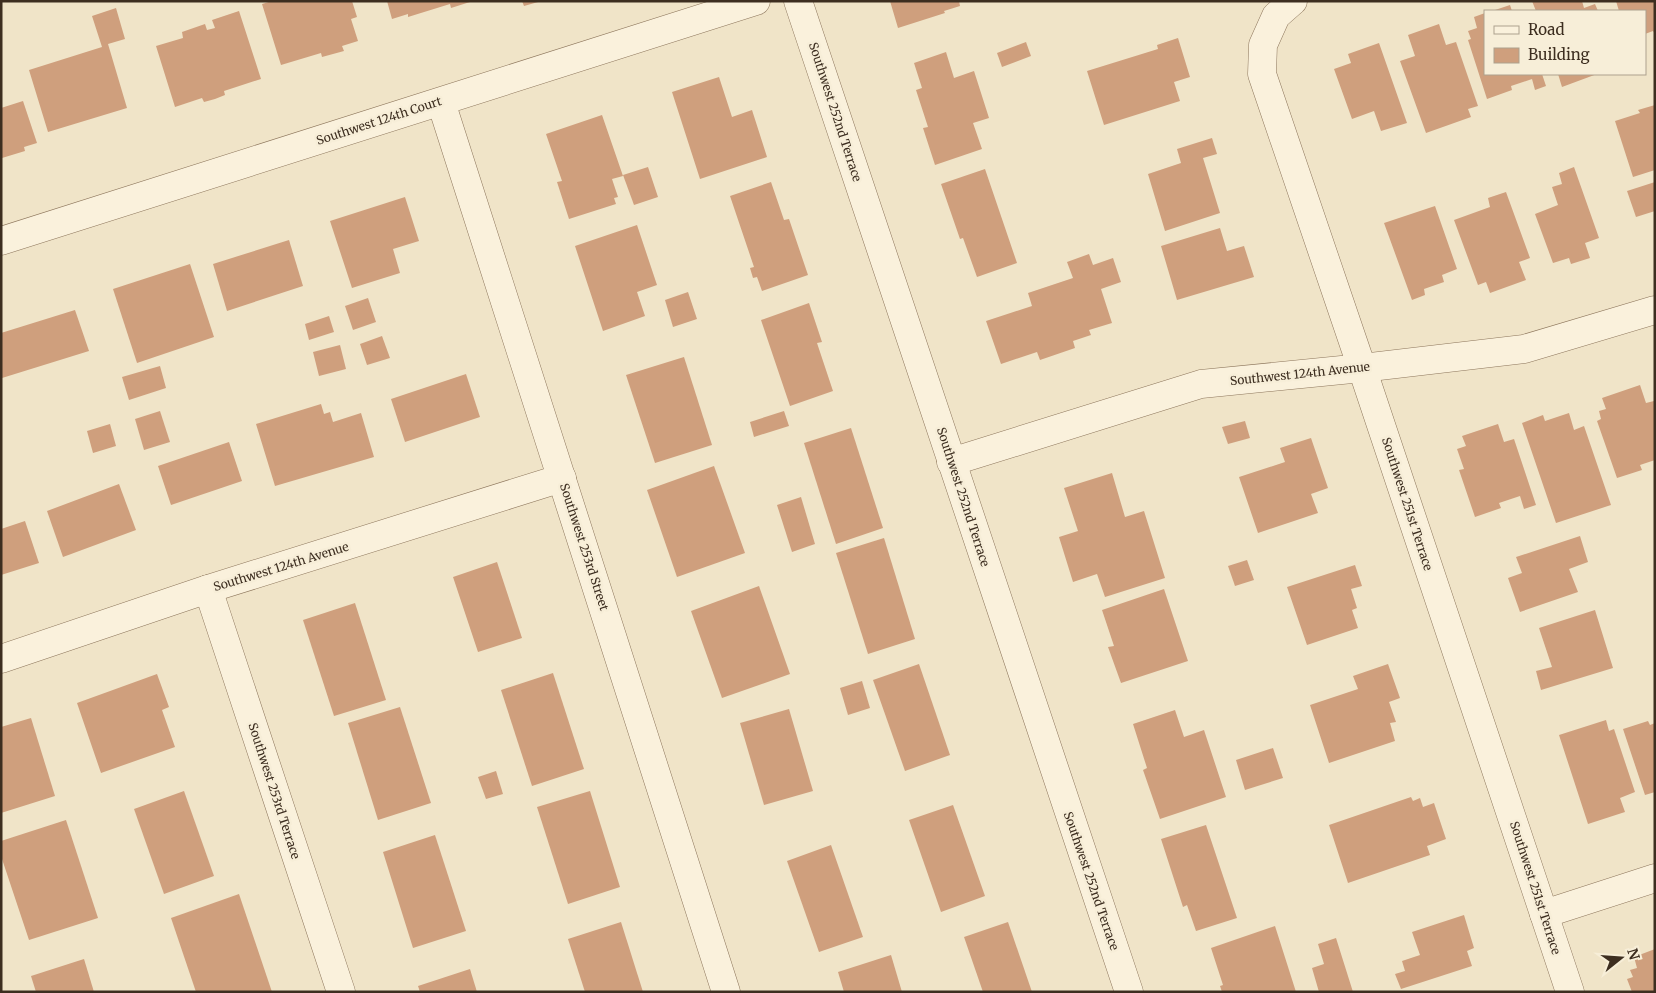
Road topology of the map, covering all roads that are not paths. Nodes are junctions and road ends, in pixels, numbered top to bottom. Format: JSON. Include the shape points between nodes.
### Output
{"nodes":[{"id":1,"x":756,"y":1,"type":"edge"},
{"id":2,"x":798,"y":1,"type":"edge"},
{"id":3,"x":1284,"y":8,"type":"edge"},
{"id":4,"x":441,"y":102,"type":"junction"},
{"id":5,"x":1,"y":241,"type":"edge"},
{"id":6,"x":1655,"y":310,"type":"edge"},
{"id":7,"x":1362,"y":368,"type":"junction"},
{"id":8,"x":951,"y":462,"type":"junction"},
{"id":9,"x":562,"y":478,"type":"junction"},
{"id":10,"x":208,"y":590,"type":"junction"},
{"id":11,"x":1,"y":659,"type":"edge"},
{"id":12,"x":1655,"y":878,"type":"edge"},
{"id":13,"x":1544,"y":914,"type":"junction"},
{"id":14,"x":341,"y":992,"type":"edge"},
{"id":15,"x":726,"y":992,"type":"edge"},
{"id":16,"x":1128,"y":992,"type":"edge"},
{"id":17,"x":1570,"y":992,"type":"edge"}],
"edges":[{"from":1,"to":4,"type":"street","name":"Southwest 124th Court"},
{"from":2,"to":8,"type":"street","name":"Southwest 252nd Terrace"},
{"from":3,"to":7,"type":"street","name":"Southwest 251st Terrace","via":[[1263,45],[1262,74]]},
{"from":4,"to":5,"type":"street","name":"Southwest 124th Court"},
{"from":4,"to":9,"type":"street","name":"Southwest 253rd Street"},
{"from":6,"to":7,"type":"street","name":"Southwest 124th Avenue","via":[[1524,349]]},
{"from":7,"to":8,"type":"street","name":"Southwest 124th Avenue","via":[[1201,384]]},
{"from":7,"to":13,"type":"street","name":"Southwest 251st Terrace"},
{"from":8,"to":16,"type":"street","name":"Southwest 252nd Terrace"},
{"from":9,"to":10,"type":"street","name":"Southwest 124th Avenue"},
{"from":9,"to":15,"type":"street","name":"Southwest 253rd Street"},
{"from":10,"to":11,"type":"street","name":"Southwest 124th Avenue"},
{"from":10,"to":14,"type":"street","name":"Southwest 253rd Terrace"},
{"from":12,"to":13,"type":"street"},
{"from":13,"to":17,"type":"street","name":"Southwest 251st Terrace"}]}
